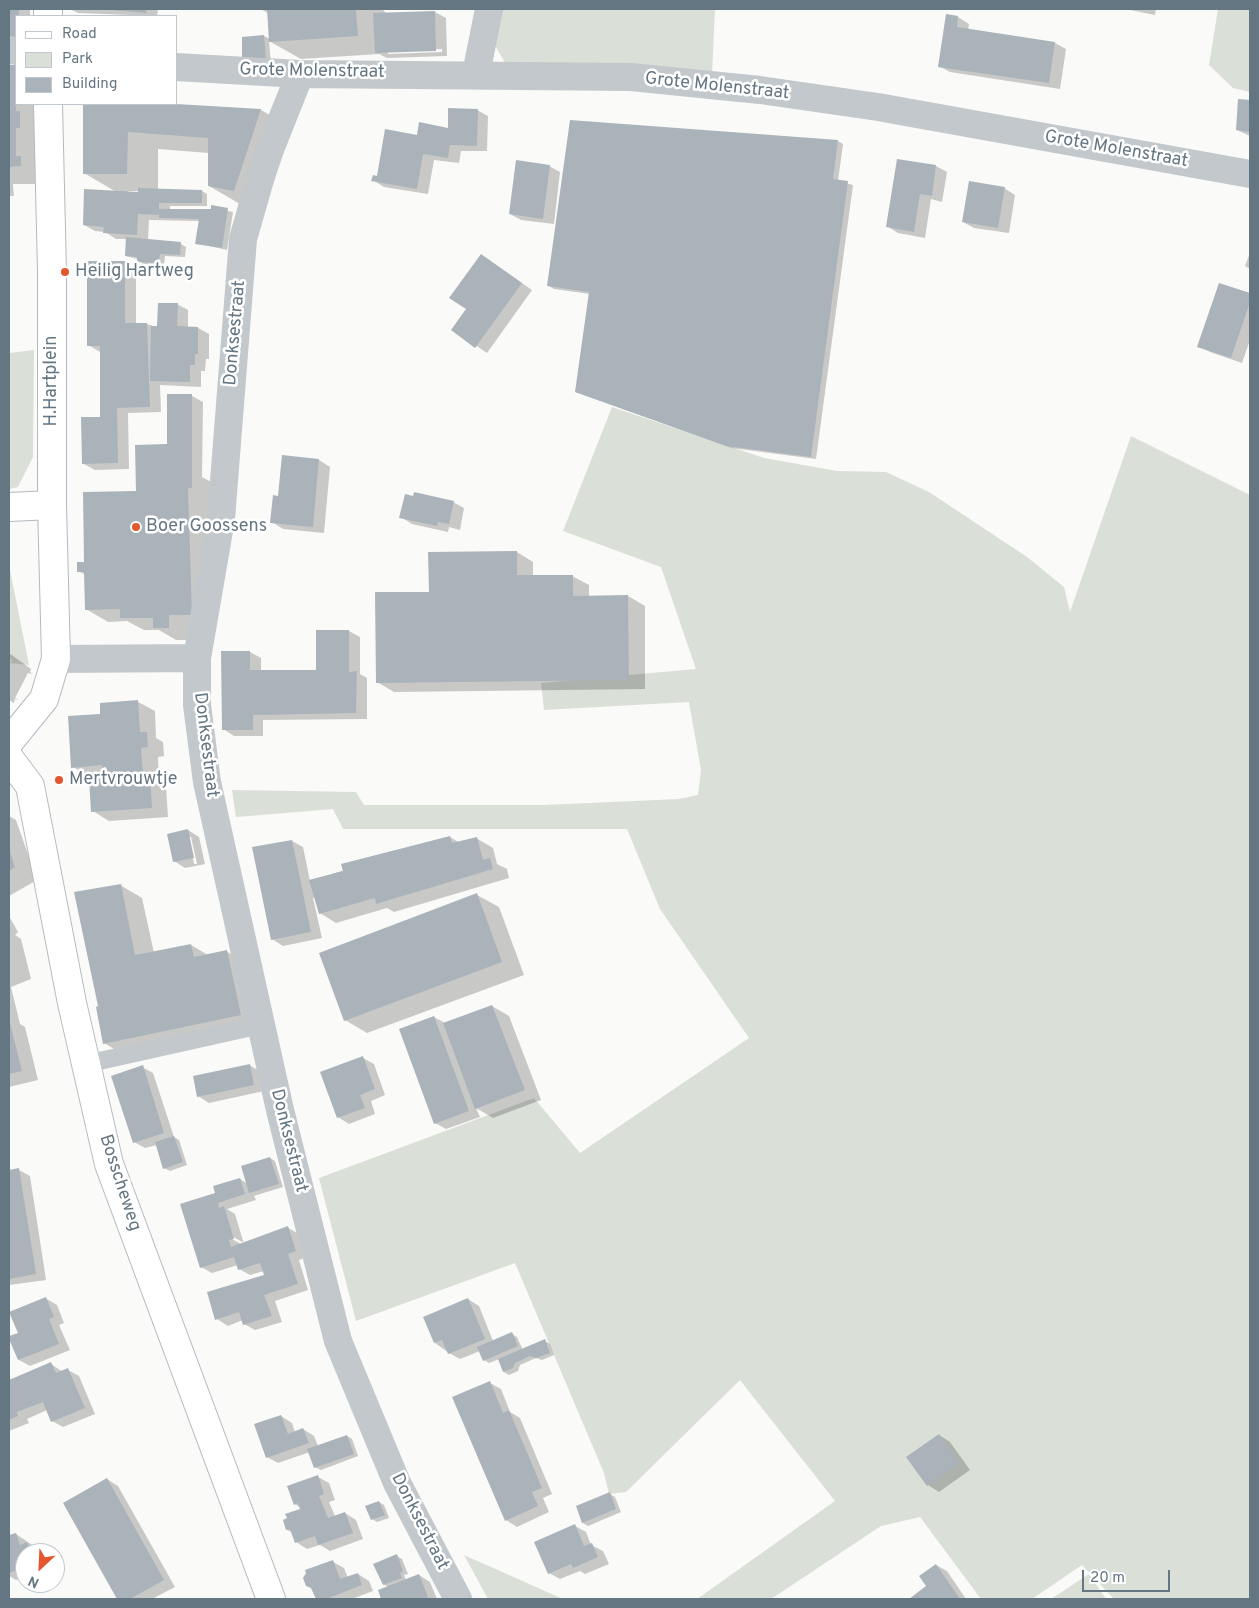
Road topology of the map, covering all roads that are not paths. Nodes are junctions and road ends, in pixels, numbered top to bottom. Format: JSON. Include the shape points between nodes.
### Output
{"nodes":[{"id":1,"x":489,"y":9,"type":"edge"},
{"id":2,"x":178,"y":67,"type":"edge"},
{"id":3,"x":300,"y":74,"type":"junction"},
{"id":4,"x":476,"y":74,"type":"junction"},
{"id":5,"x":48,"y":105,"type":"edge"},
{"id":6,"x":1250,"y":174,"type":"edge"},
{"id":7,"x":52,"y":505,"type":"junction"},
{"id":8,"x":9,"y":507,"type":"edge"},
{"id":9,"x":197,"y":658,"type":"junction"},
{"id":10,"x":56,"y":659,"type":"junction"},
{"id":11,"x":9,"y":742,"type":"edge"},
{"id":12,"x":9,"y":758,"type":"edge"},
{"id":13,"x":261,"y":1025,"type":"junction"},
{"id":14,"x":86,"y":1064,"type":"junction"},
{"id":15,"x":272,"y":1599,"type":"edge"},
{"id":16,"x":458,"y":1599,"type":"edge"}],
"edges":[{"from":1,"to":4,"type":"street"},
{"from":2,"to":3,"type":"street","name":"Grote Molenstraat"},
{"from":3,"to":4,"type":"street","name":"Grote Molenstraat"},
{"from":3,"to":9,"type":"street","name":"Donksestraat","via":[[265,162],[243,239],[221,519]]},
{"from":4,"to":6,"type":"street","name":"Grote Molenstraat","via":[[631,77],[760,90],[878,107]]},
{"from":5,"to":7,"type":"street","name":"H.Hartplein"},
{"from":7,"to":8,"type":"street"},
{"from":7,"to":10,"type":"street","name":"H.Hartplein"},
{"from":9,"to":10,"type":"street"},
{"from":9,"to":13,"type":"street","name":"Donksestraat","via":[[197,704],[208,782]]},
{"from":10,"to":11,"type":"street","via":[[44,699]]},
{"from":12,"to":14,"type":"street","name":"Bosscheweg","via":[[30,786]]},
{"from":13,"to":14,"type":"lane"},
{"from":13,"to":16,"type":"street","name":"Donksestraat","via":[[338,1341],[397,1483]]},
{"from":14,"to":15,"type":"street","name":"Bosscheweg","via":[[109,1164]]}]}
